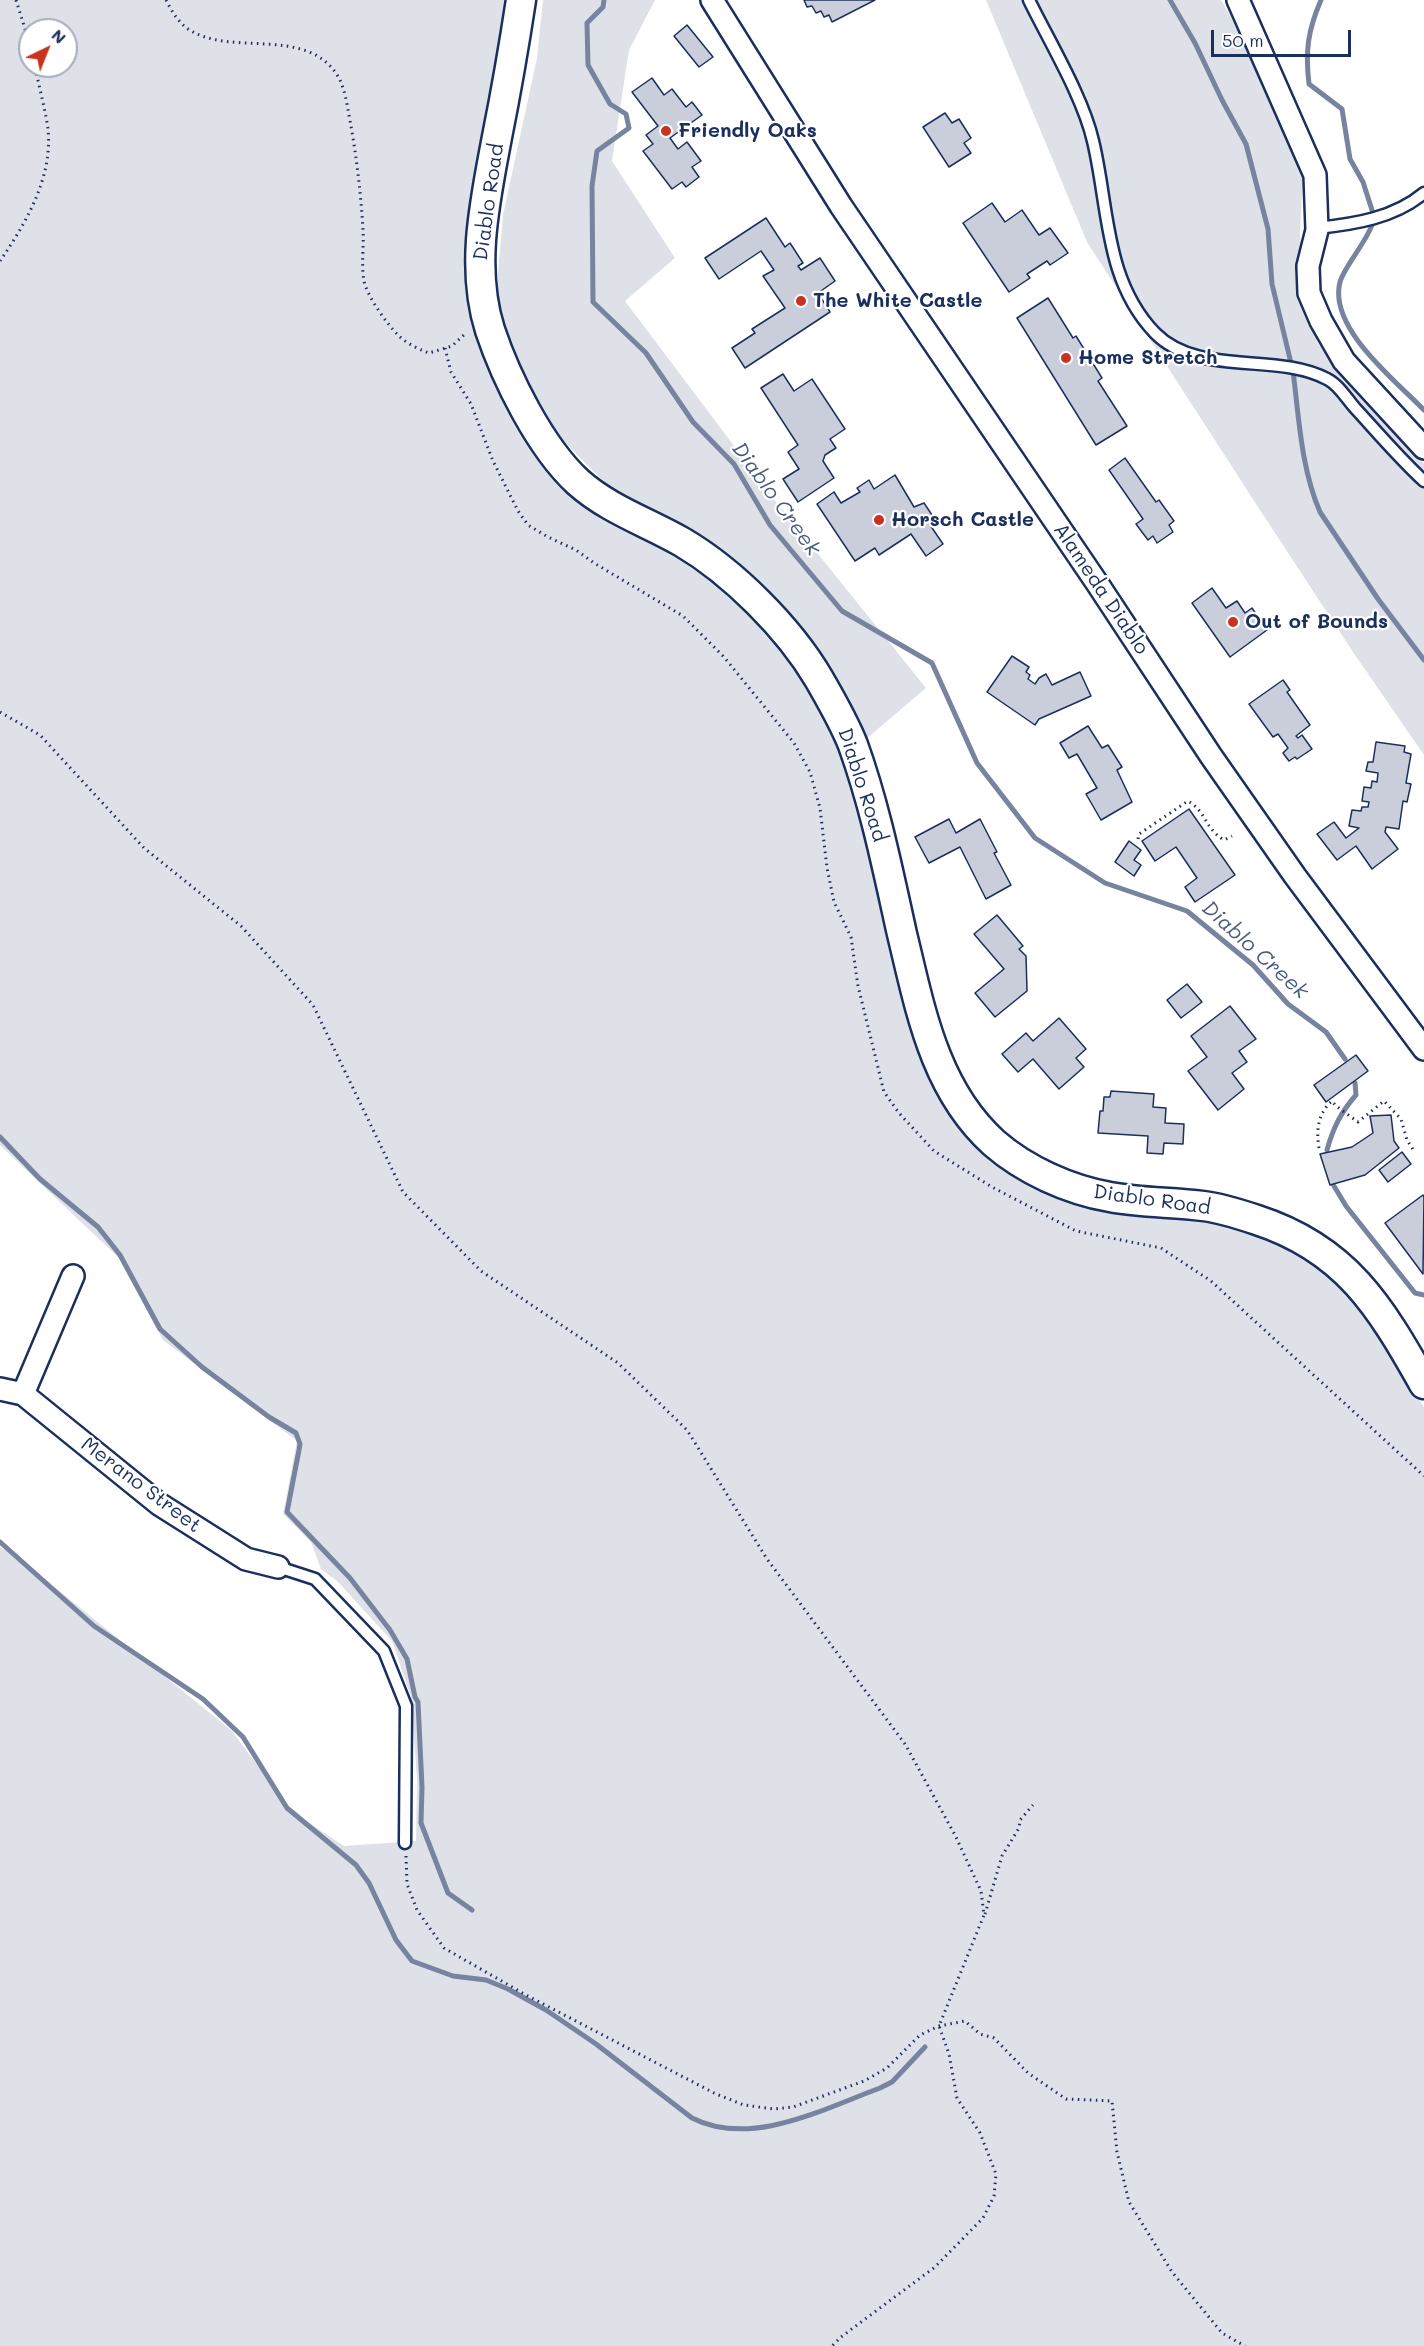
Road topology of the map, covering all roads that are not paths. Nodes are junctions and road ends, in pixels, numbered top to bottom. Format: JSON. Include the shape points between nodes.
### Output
{"nodes":[{"id":1,"x":521,"y":0,"type":"edge"},
{"id":2,"x":711,"y":0,"type":"edge"},
{"id":3,"x":1029,"y":0,"type":"edge"},
{"id":4,"x":1238,"y":0,"type":"edge"},
{"id":5,"x":1424,"y":193,"type":"edge"},
{"id":6,"x":1317,"y":228,"type":"junction"},
{"id":7,"x":1424,"y":448,"type":"edge"},
{"id":8,"x":1424,"y":481,"type":"edge"},
{"id":9,"x":1424,"y":1049,"type":"edge"},
{"id":10,"x":73,"y":1276,"type":"dead end"},
{"id":11,"x":1424,"y":1384,"type":"edge"},
{"id":12,"x":0,"y":1389,"type":"edge"},
{"id":13,"x":23,"y":1394,"type":"junction"},
{"id":14,"x":278,"y":1567,"type":"joint"},
{"id":15,"x":405,"y":1843,"type":"road end"}],
"edges":[{"from":1,"to":11,"type":"street","name":"Diablo Road","via":[[480,243],[485,314],[497,350],[515,390],[563,467],[605,502],[685,544],[741,586],[793,643],[818,678],[852,743],[920,1008],[953,1093],[974,1123],[998,1146],[1045,1176],[1089,1193],[1208,1206],[1265,1222],[1309,1243],[1348,1272],[1364,1291],[1386,1319]]},
{"from":2,"to":9,"type":"street","name":"Alameda Diablo","via":[[841,206],[1231,785]]},
{"from":3,"to":8,"type":"lane","via":[[1093,140],[1116,266],[1136,310],[1156,334],[1179,349],[1240,363],[1297,367],[1329,379]]},
{"from":4,"to":6,"type":"street","via":[[1315,175]]},
{"from":5,"to":6,"type":"lane","via":[[1410,204],[1381,216]]},
{"from":6,"to":7,"type":"street","via":[[1308,267],[1309,292],[1320,321],[1344,361]]},
{"from":10,"to":13,"type":"street"},
{"from":12,"to":13,"type":"street","name":"Merano Street"},
{"from":13,"to":14,"type":"street","name":"Merano Street","via":[[159,1504],[246,1559]]},
{"from":14,"to":15,"type":"lane","name":"Merano Street","via":[[315,1579],[384,1651],[406,1706]]}]}
